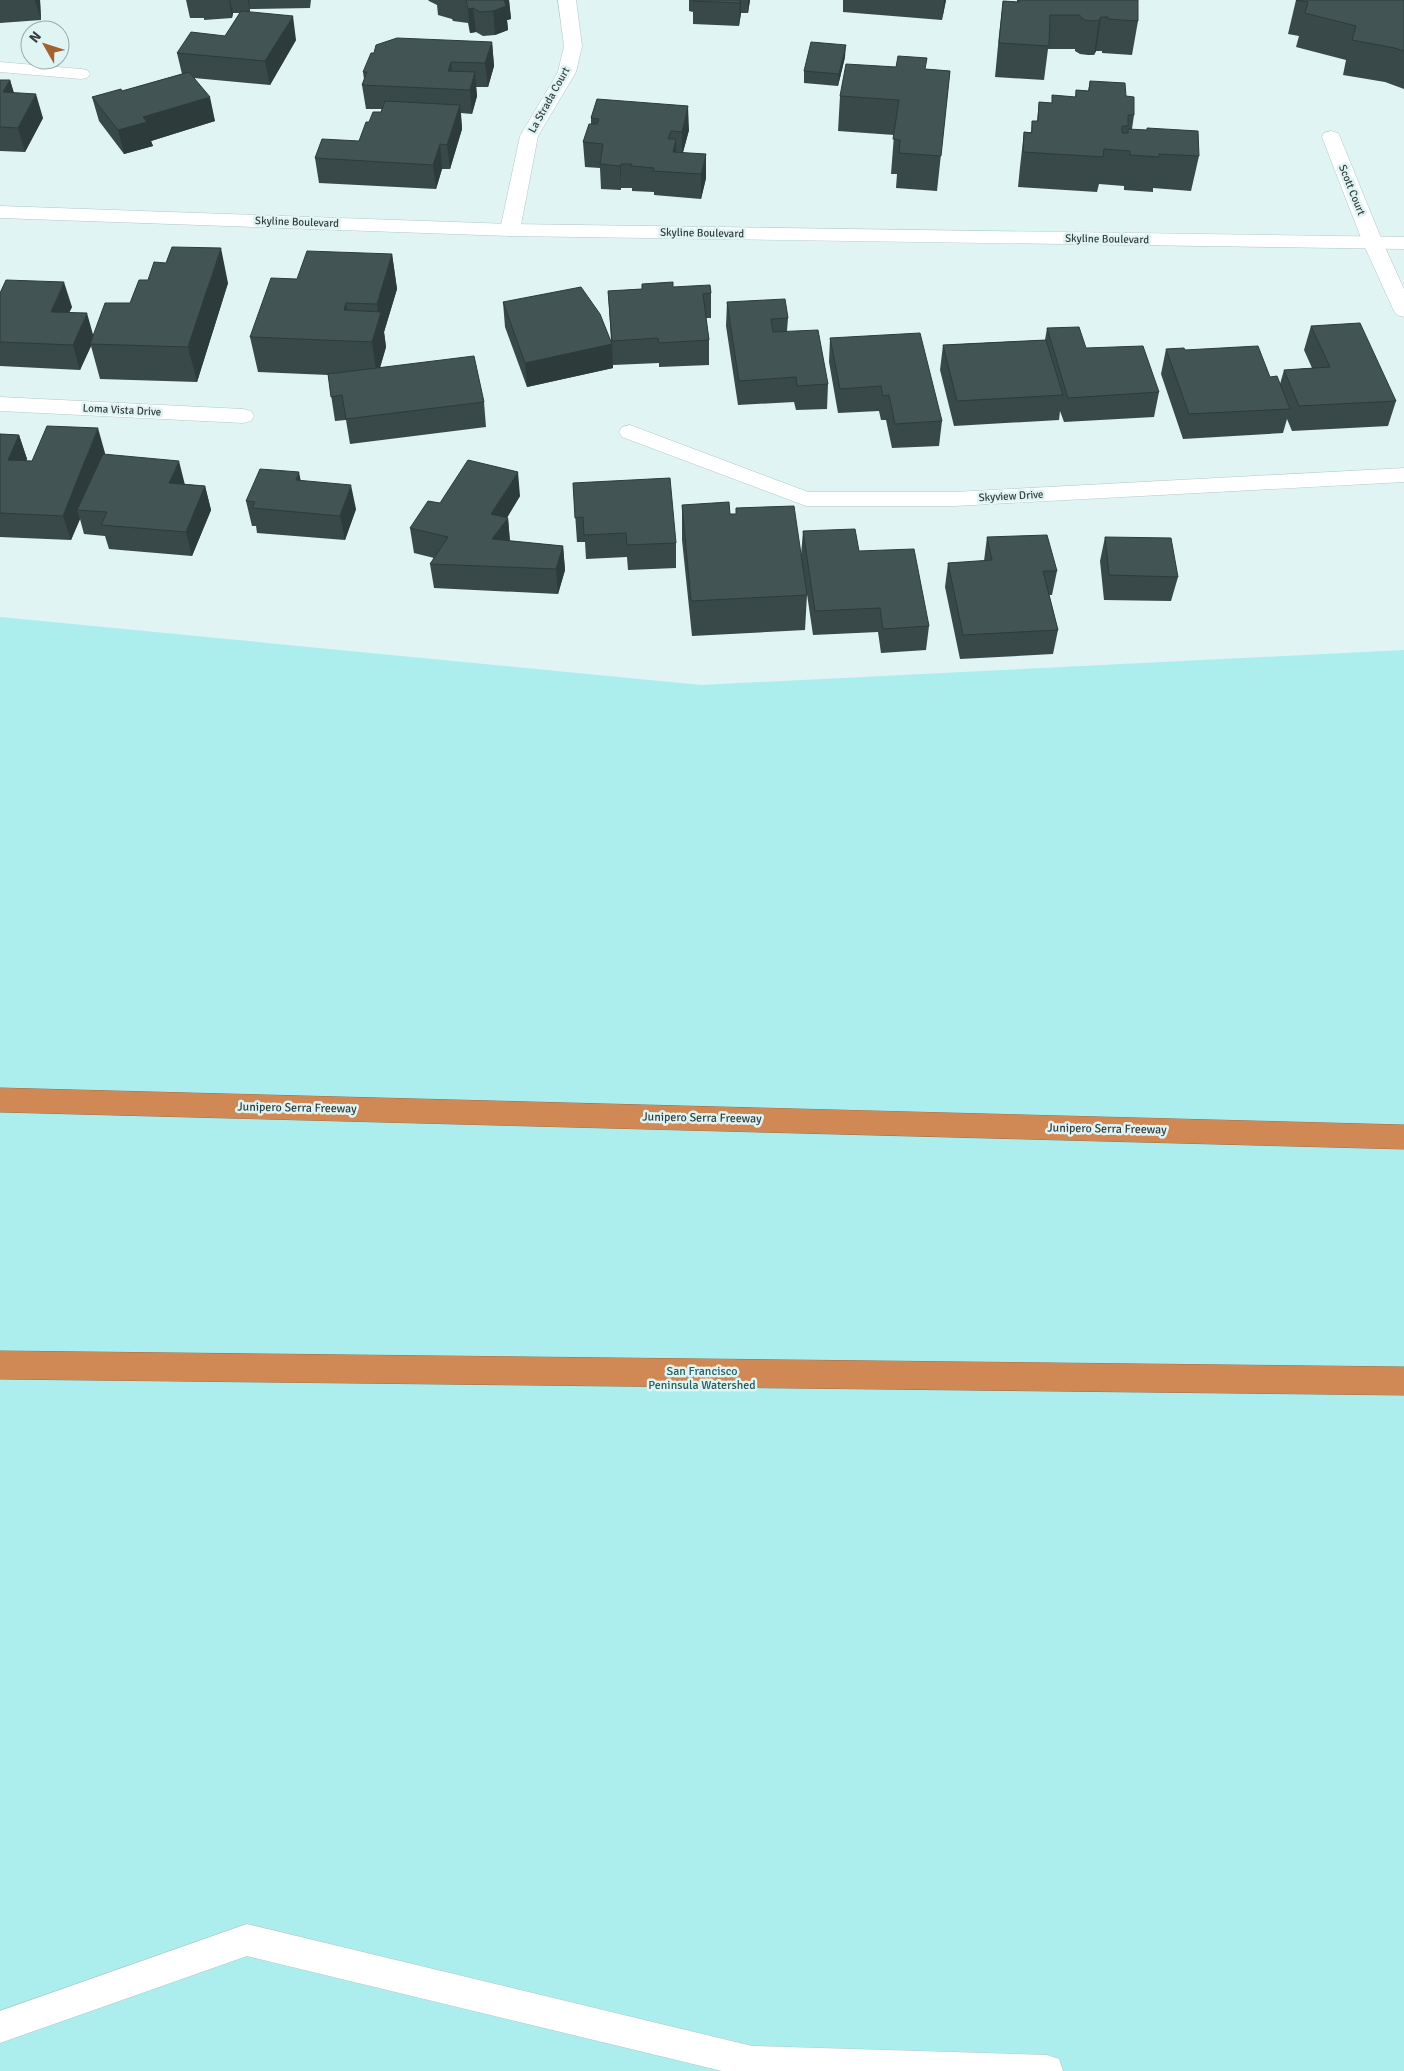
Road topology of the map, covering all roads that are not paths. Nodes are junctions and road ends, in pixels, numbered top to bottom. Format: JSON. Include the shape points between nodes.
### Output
{"nodes":[{"id":1,"x":567,"y":0,"type":"edge"},
{"id":2,"x":0,"y":67,"type":"edge"},
{"id":3,"x":80,"y":74,"type":"dead end"},
{"id":4,"x":1331,"y":137,"type":"dead end"},
{"id":5,"x":0,"y":212,"type":"edge"},
{"id":6,"x":510,"y":230,"type":"junction"},
{"id":7,"x":1373,"y":243,"type":"junction"},
{"id":8,"x":1404,"y":243,"type":"edge"},
{"id":9,"x":1404,"y":311,"type":"edge"},
{"id":10,"x":0,"y":404,"type":"edge"},
{"id":11,"x":243,"y":416,"type":"dead end"},
{"id":12,"x":630,"y":432,"type":"dead end"},
{"id":13,"x":1404,"y":475,"type":"edge"},
{"id":14,"x":0,"y":1100,"type":"edge"},
{"id":15,"x":1404,"y":1136,"type":"edge"},
{"id":16,"x":0,"y":1365,"type":"edge"},
{"id":17,"x":1404,"y":1381,"type":"edge"},
{"id":18,"x":0,"y":2026,"type":"edge"},
{"id":19,"x":1047,"y":2071,"type":"edge"}],
"edges":[{"from":1,"to":6,"type":"street","name":"La Strada Court","via":[[573,46],[567,72],[529,136]]},
{"from":2,"to":3,"type":"street"},
{"from":4,"to":7,"type":"street","name":"Scott Court"},
{"from":5,"to":6,"type":"street","name":"Skyline Boulevard"},
{"from":6,"to":7,"type":"street","name":"Skyline Boulevard"},
{"from":7,"to":8,"type":"street","name":"Skyline Boulevard"},
{"from":7,"to":9,"type":"street","name":"Scott Court"},
{"from":10,"to":11,"type":"street","name":"Loma Vista Drive"},
{"from":12,"to":13,"type":"street","name":"Skyview Drive","via":[[806,499],[954,498]]},
{"from":14,"to":15,"type":"highway","name":"Junipero Serra Freeway"},
{"from":16,"to":17,"type":"highway"},
{"from":18,"to":19,"type":"lane","via":[[247,1940],[752,2062]]}]}
